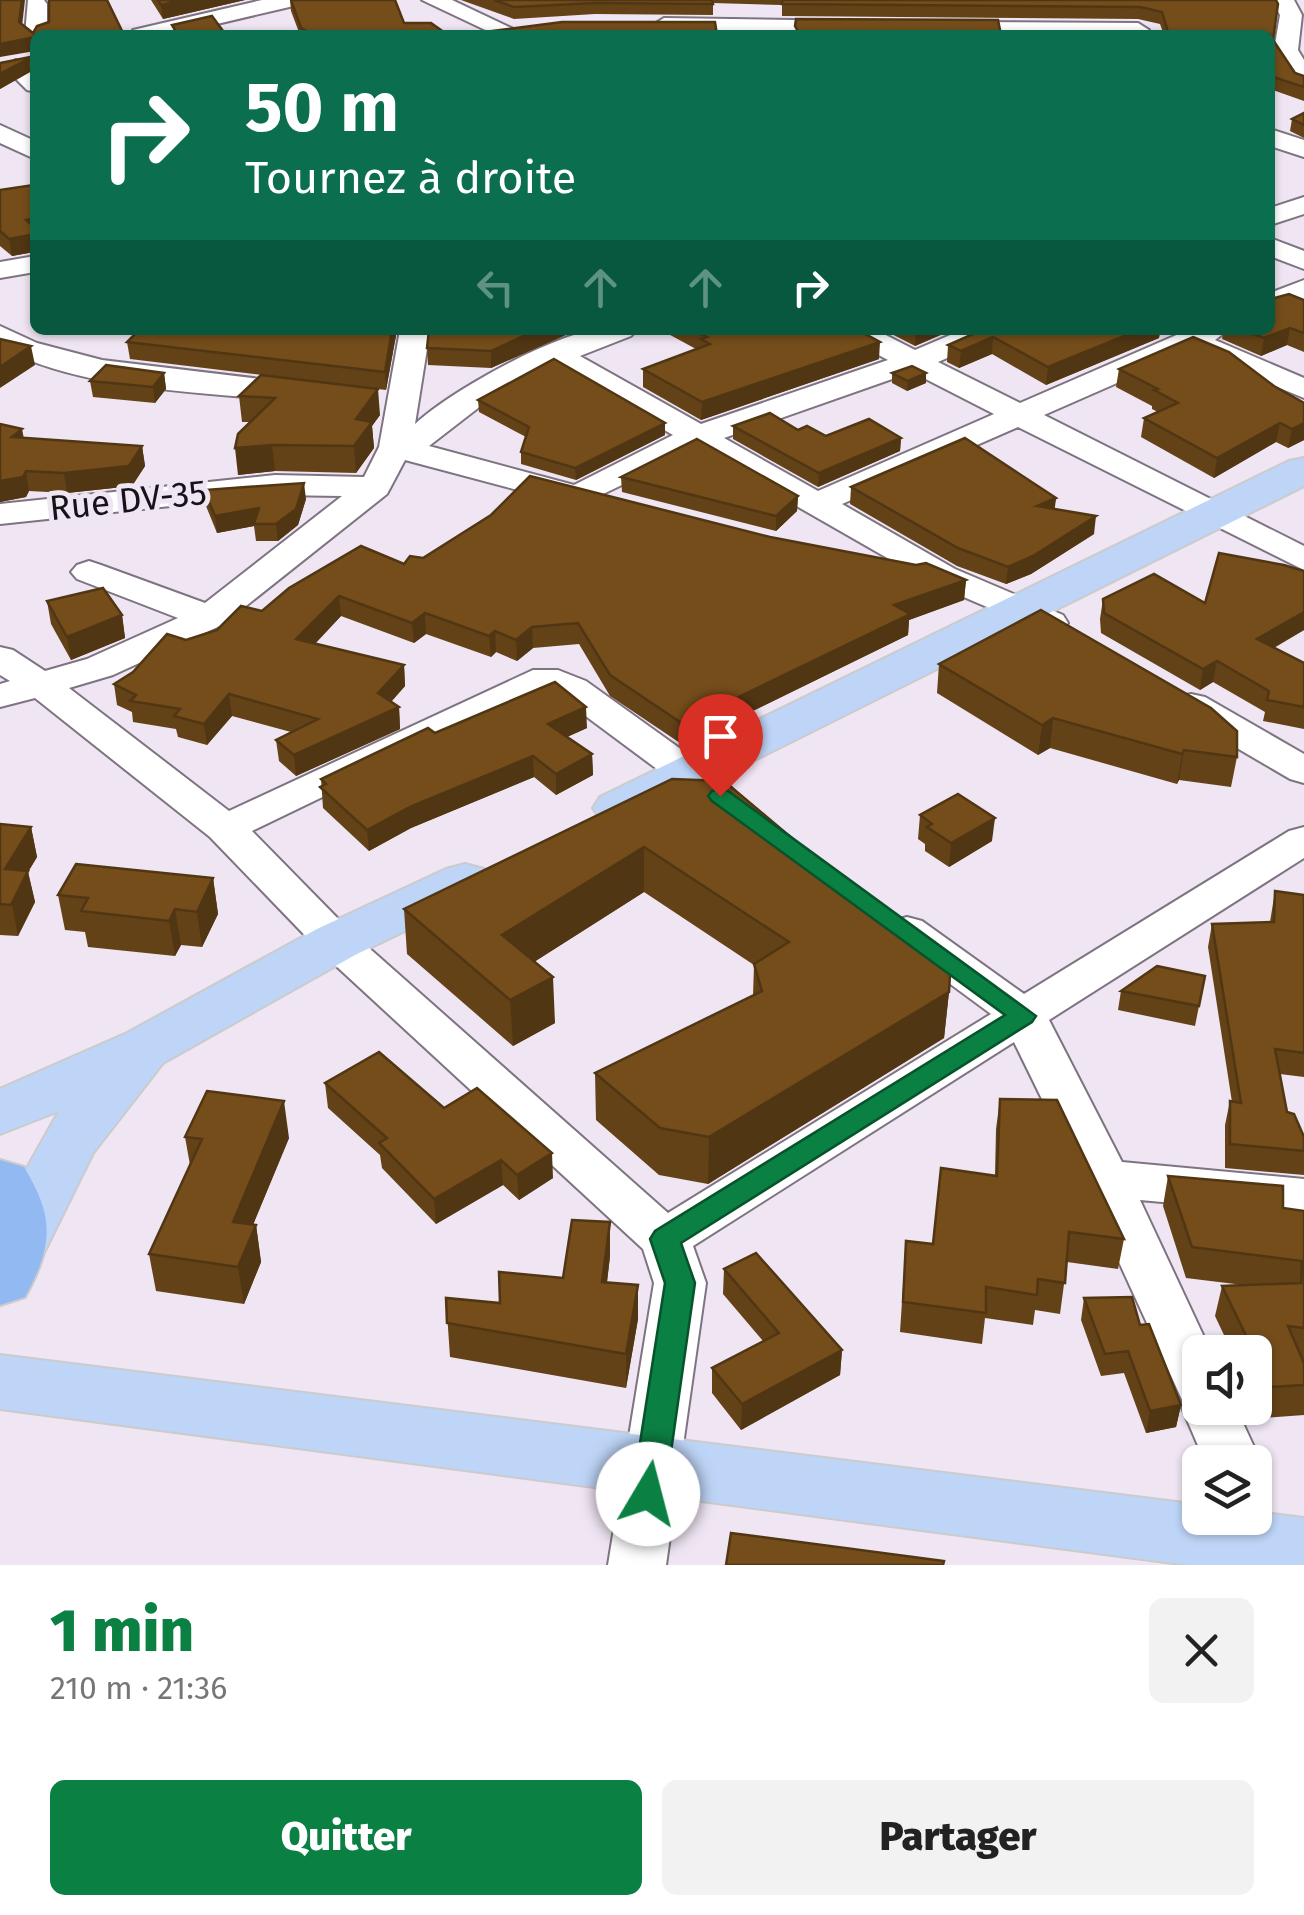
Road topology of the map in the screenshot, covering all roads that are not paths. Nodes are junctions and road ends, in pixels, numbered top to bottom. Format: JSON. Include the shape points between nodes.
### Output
{"nodes":[{"id":1,"x":290,"y":0,"type":"edge"},
{"id":2,"x":433,"y":0,"type":"edge"},
{"id":3,"x":729,"y":0,"type":"edge"},
{"id":4,"x":858,"y":0,"type":"edge"},
{"id":5,"x":998,"y":0,"type":"edge"},
{"id":6,"x":1127,"y":0,"type":"edge"},
{"id":7,"x":1283,"y":0,"type":"edge"},
{"id":8,"x":36,"y":4,"type":"dead end"},
{"id":9,"x":166,"y":7,"type":"edge"},
{"id":10,"x":223,"y":19,"type":"junction"},
{"id":11,"x":633,"y":26,"type":"edge"},
{"id":12,"x":541,"y":28,"type":"edge"},
{"id":13,"x":934,"y":29,"type":"edge"},
{"id":14,"x":35,"y":30,"type":"edge"},
{"id":15,"x":167,"y":30,"type":"edge"},
{"id":16,"x":505,"y":30,"type":"edge"},
{"id":17,"x":526,"y":30,"type":"edge"},
{"id":18,"x":729,"y":30,"type":"edge"},
{"id":19,"x":869,"y":30,"type":"edge"},
{"id":20,"x":958,"y":30,"type":"edge"},
{"id":21,"x":1006,"y":30,"type":"edge"},
{"id":22,"x":1138,"y":30,"type":"edge"},
{"id":23,"x":1298,"y":82,"type":"edge"},
{"id":24,"x":6,"y":126,"type":"edge"},
{"id":25,"x":1275,"y":139,"type":"edge"},
{"id":26,"x":30,"y":146,"type":"edge"},
{"id":27,"x":1304,"y":149,"type":"edge"},
{"id":28,"x":1304,"y":205,"type":"edge"},
{"id":29,"x":1275,"y":216,"type":"edge"},
{"id":30,"x":1275,"y":248,"type":"edge"},
{"id":31,"x":1304,"y":261,"type":"edge"},
{"id":32,"x":30,"y":265,"type":"edge"},
{"id":33,"x":0,"y":270,"type":"edge"},
{"id":34,"x":1304,"y":289,"type":"edge"},
{"id":35,"x":1275,"y":302,"type":"edge"},
{"id":36,"x":0,"y":335,"type":"edge"},
{"id":37,"x":414,"y":335,"type":"edge"},
{"id":38,"x":607,"y":335,"type":"edge"},
{"id":39,"x":863,"y":335,"type":"edge"},
{"id":40,"x":976,"y":335,"type":"edge"},
{"id":41,"x":1186,"y":335,"type":"edge"},
{"id":42,"x":1194,"y":335,"type":"edge"},
{"id":43,"x":556,"y":354,"type":"junction"},
{"id":44,"x":914,"y":361,"type":"junction"},
{"id":45,"x":1304,"y":390,"type":"edge"},
{"id":46,"x":325,"y":396,"type":"edge"},
{"id":47,"x":364,"y":400,"type":"edge"},
{"id":48,"x":402,"y":405,"type":"junction"},
{"id":49,"x":1017,"y":413,"type":"junction"},
{"id":50,"x":695,"y":437,"type":"junction"},
{"id":51,"x":401,"y":448,"type":"junction"},
{"id":52,"x":1304,"y":470,"type":"edge"},
{"id":53,"x":375,"y":486,"type":"junction"},
{"id":54,"x":578,"y":496,"type":"junction"},
{"id":55,"x":815,"y":504,"type":"junction"},
{"id":56,"x":632,"y":509,"type":"edge"},
{"id":57,"x":0,"y":514,"type":"edge"},
{"id":58,"x":1214,"y":514,"type":"junction"},
{"id":59,"x":1304,"y":560,"type":"edge"},
{"id":60,"x":853,"y":562,"type":"edge"},
{"id":61,"x":89,"y":572,"type":"dead end"},
{"id":62,"x":943,"y":576,"type":"junction"},
{"id":63,"x":1023,"y":608,"type":"junction"},
{"id":64,"x":208,"y":617,"type":"junction"},
{"id":65,"x":1072,"y":636,"type":"edge"},
{"id":66,"x":0,"y":658,"type":"edge"},
{"id":67,"x":1155,"y":684,"type":"edge"},
{"id":68,"x":44,"y":686,"type":"junction"},
{"id":69,"x":0,"y":696,"type":"edge"},
{"id":70,"x":1304,"y":771,"type":"edge"},
{"id":71,"x":690,"y":774,"type":"junction"},
{"id":72,"x":753,"y":820,"type":"edge"},
{"id":73,"x":225,"y":828,"type":"junction"},
{"id":74,"x":571,"y":830,"type":"edge"},
{"id":75,"x":1304,"y":840,"type":"edge"},
{"id":76,"x":504,"y":863,"type":"edge"},
{"id":77,"x":880,"y":912,"type":"edge"},
{"id":78,"x":336,"y":942,"type":"junction"},
{"id":79,"x":1023,"y":1016,"type":"junction"},
{"id":80,"x":147,"y":1048,"type":"junction"},
{"id":81,"x":0,"y":1113,"type":"edge"},
{"id":82,"x":1106,"y":1179,"type":"junction"},
{"id":83,"x":0,"y":1186,"type":"edge"},
{"id":84,"x":1304,"y":1197,"type":"edge"},
{"id":85,"x":665,"y":1239,"type":"junction"},
{"id":86,"x":0,"y":1278,"type":"edge"},
{"id":87,"x":1182,"y":1348,"type":"edge"},
{"id":88,"x":0,"y":1382,"type":"edge"},
{"id":89,"x":653,"y":1466,"type":"junction"},
{"id":90,"x":1276,"y":1535,"type":"edge"},
{"id":91,"x":637,"y":1565,"type":"edge"}],
"edges":[{"from":1,"to":10,"type":"street"},
{"from":2,"to":16,"type":"street"},
{"from":3,"to":18,"type":"street"},
{"from":4,"to":19,"type":"street"},
{"from":5,"to":21,"type":"street"},
{"from":6,"to":22,"type":"street"},
{"from":7,"to":23,"type":"street","via":[[1291,15],[1286,50]]},
{"from":8,"to":14,"type":"street"},
{"from":9,"to":10,"type":"street"},
{"from":10,"to":15,"type":"street"},
{"from":11,"to":18,"type":"street"},
{"from":12,"to":17,"type":"street"},
{"from":13,"to":20,"type":"street"},
{"from":24,"to":26,"type":"street"},
{"from":25,"to":27,"type":"street"},
{"from":28,"to":29,"type":"street"},
{"from":30,"to":31,"type":"street"},
{"from":32,"to":33,"type":"street"},
{"from":34,"to":35,"type":"street"},
{"from":36,"to":46,"type":"street","via":[[30,350],[114,370]]},
{"from":37,"to":48,"type":"street"},
{"from":38,"to":43,"type":"street"},
{"from":39,"to":44,"type":"street"},
{"from":40,"to":44,"type":"street"},
{"from":41,"to":49,"type":"street"},
{"from":42,"to":45,"type":"street"},
{"from":43,"to":50,"type":"street"},
{"from":43,"to":51,"type":"street","via":[[476,390]]},
{"from":44,"to":49,"type":"street"},
{"from":44,"to":50,"type":"street"},
{"from":47,"to":48,"type":"street"},
{"from":48,"to":51,"type":"street"},
{"from":49,"to":55,"type":"street"},
{"from":49,"to":58,"type":"street"},
{"from":50,"to":54,"type":"street"},
{"from":50,"to":55,"type":"street"},
{"from":51,"to":53,"type":"street"},
{"from":51,"to":54,"type":"street"},
{"from":52,"to":58,"type":"main road"},
{"from":53,"to":57,"type":"street","name":"Rue DV-35","via":[[275,485]]},
{"from":53,"to":64,"type":"street"},
{"from":54,"to":56,"type":"street"},
{"from":55,"to":62,"type":"street"},
{"from":58,"to":59,"type":"street"},
{"from":58,"to":63,"type":"main road"},
{"from":60,"to":62,"type":"street"},
{"from":61,"to":64,"type":"street"},
{"from":62,"to":63,"type":"street"},
{"from":63,"to":65,"type":"street"},
{"from":63,"to":71,"type":"main road"},
{"from":64,"to":68,"type":"street"},
{"from":66,"to":68,"type":"street"},
{"from":67,"to":70,"type":"street"},
{"from":68,"to":69,"type":"street"},
{"from":68,"to":73,"type":"street"},
{"from":71,"to":72,"type":"street"},
{"from":71,"to":73,"type":"street","via":[[573,689],[533,680]]},
{"from":71,"to":74,"type":"main road"},
{"from":73,"to":78,"type":"street"},
{"from":75,"to":79,"type":"street"},
{"from":76,"to":78,"type":"main road"},
{"from":77,"to":79,"type":"street"},
{"from":78,"to":80,"type":"main road"},
{"from":78,"to":85,"type":"street"},
{"from":79,"to":82,"type":"street"},
{"from":79,"to":85,"type":"street"},
{"from":80,"to":81,"type":"main road"},
{"from":80,"to":86,"type":"main road","via":[[67,1145]]},
{"from":82,"to":84,"type":"street"},
{"from":82,"to":87,"type":"street"},
{"from":83,"to":86,"type":"highway","via":[[15,1207],[14,1236]]},
{"from":85,"to":89,"type":"street","via":[[680,1283]]},
{"from":88,"to":89,"type":"main road"},
{"from":89,"to":90,"type":"main road"},
{"from":89,"to":91,"type":"street"}]}
